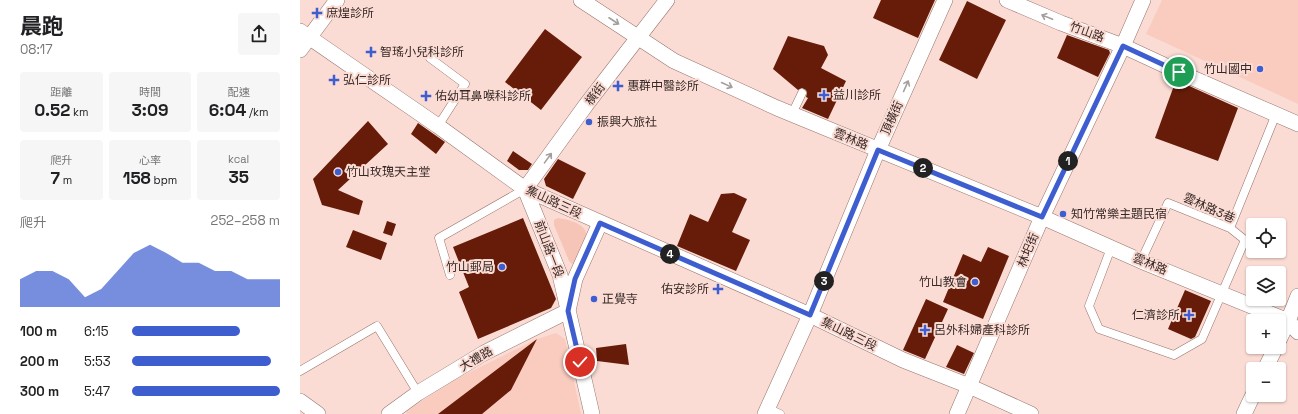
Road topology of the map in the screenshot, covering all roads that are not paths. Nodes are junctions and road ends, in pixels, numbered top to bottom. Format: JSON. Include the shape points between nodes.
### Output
{"nodes":[{"id":1,"x":337,"y":0,"type":"edge"},
{"id":2,"x":581,"y":0,"type":"edge"},
{"id":3,"x":667,"y":0,"type":"edge"},
{"id":4,"x":944,"y":0,"type":"edge"},
{"id":5,"x":1007,"y":0,"type":"edge"},
{"id":6,"x":1143,"y":0,"type":"edge"},
{"id":7,"x":305,"y":35,"type":"edge"},
{"id":8,"x":638,"y":37,"type":"junction"},
{"id":9,"x":1123,"y":46,"type":"junction"},
{"id":10,"x":300,"y":50,"type":"edge"},
{"id":11,"x":430,"y":58,"type":"dead end"},
{"id":12,"x":802,"y":93,"type":"dead end"},
{"id":13,"x":792,"y":114,"type":"junction"},
{"id":14,"x":1276,"y":114,"type":"junction"},
{"id":15,"x":1298,"y":124,"type":"edge"},
{"id":16,"x":438,"y":126,"type":"junction"},
{"id":17,"x":878,"y":150,"type":"junction"},
{"id":18,"x":525,"y":189,"type":"junction"},
{"id":19,"x":1042,"y":217,"type":"junction"},
{"id":20,"x":600,"y":223,"type":"junction"},
{"id":21,"x":1230,"y":228,"type":"junction"},
{"id":22,"x":1111,"y":248,"type":"junction"},
{"id":23,"x":1141,"y":261,"type":"junction"},
{"id":24,"x":450,"y":275,"type":"dead end"},
{"id":25,"x":1222,"y":294,"type":"junction"},
{"id":26,"x":1298,"y":296,"type":"edge"},
{"id":27,"x":568,"y":311,"type":"junction"},
{"id":28,"x":810,"y":315,"type":"junction"},
{"id":29,"x":1293,"y":326,"type":"edge"},
{"id":30,"x":300,"y":371,"type":"edge"},
{"id":31,"x":969,"y":386,"type":"junction"},
{"id":32,"x":418,"y":393,"type":"junction"},
{"id":33,"x":300,"y":401,"type":"edge"},
{"id":34,"x":1250,"y":402,"type":"edge"},
{"id":35,"x":771,"y":412,"type":"edge"},
{"id":36,"x":318,"y":414,"type":"edge"},
{"id":37,"x":389,"y":414,"type":"edge"},
{"id":38,"x":592,"y":414,"type":"edge"},
{"id":39,"x":957,"y":414,"type":"edge"},
{"id":40,"x":1031,"y":414,"type":"edge"},
{"id":41,"x":1244,"y":414,"type":"edge"}],
"edges":[{"from":1,"to":7,"type":"street"},
{"from":2,"to":8,"type":"street","name":"雲林路","one_way":true},
{"from":3,"to":8,"type":"street","name":"橫街"},
{"from":17,"to":4,"type":"street","name":"頂橫街","one_way":true},
{"from":9,"to":5,"type":"street","name":"竹山路","one_way":true},
{"from":6,"to":9,"type":"street","name":"林圯街"},
{"from":7,"to":10,"type":"street"},
{"from":7,"to":16,"type":"street","name":"集山路三段"},
{"from":8,"to":13,"type":"street","name":"雲林路","one_way":true,"via":[[674,61]]},
{"from":18,"to":8,"type":"street","name":"橫街","one_way":true},
{"from":9,"to":14,"type":"street","name":"竹山路"},
{"from":9,"to":19,"type":"street","name":"林圯街"},
{"from":11,"to":16,"type":"lane","via":[[465,84]]},
{"from":12,"to":13,"type":"lane"},
{"from":13,"to":17,"type":"street","name":"雲林路"},
{"from":14,"to":15,"type":"street","name":"竹山路"},
{"from":14,"to":21,"type":"lane"},
{"from":16,"to":18,"type":"street","name":"集山路三段"},
{"from":17,"to":19,"type":"street","name":"雲林路"},
{"from":17,"to":28,"type":"street","name":"頂橫街"},
{"from":18,"to":20,"type":"street","name":"集山路三段"},
{"from":18,"to":24,"type":"lane","via":[[439,238]]},
{"from":18,"to":27,"type":"street","name":"前山路一段","via":[[560,275]]},
{"from":19,"to":22,"type":"street","name":"雲林路"},
{"from":19,"to":31,"type":"street","name":"林圯街"},
{"from":20,"to":27,"type":"street","name":"前山路一段","via":[[575,279]]},
{"from":20,"to":28,"type":"street","name":"集山路三段"},
{"from":21,"to":23,"type":"lane","name":"雲林路3巷","via":[[1168,203]]},
{"from":21,"to":25,"type":"lane","name":"雲林路3巷","via":[[1245,240]]},
{"from":22,"to":23,"type":"street","name":"雲林路"},
{"from":22,"to":25,"type":"lane","via":[[1089,306],[1099,329],[1174,355],[1202,339]]},
{"from":23,"to":25,"type":"street","name":"雲林路"},
{"from":25,"to":29,"type":"street","name":"雲林路"},
{"from":26,"to":29,"type":"street"},
{"from":27,"to":32,"type":"street","name":"大禮路","via":[[484,353]]},
{"from":27,"to":38,"type":"street","name":"前山路一段"},
{"from":28,"to":31,"type":"street","name":"集山路三段","via":[[903,360]]},
{"from":28,"to":35,"type":"street","name":"頂橫街"},
{"from":30,"to":32,"type":"lane","via":[[377,326]]},
{"from":31,"to":39,"type":"street","name":"林圯街"},
{"from":31,"to":40,"type":"street","name":"集山路三段"},
{"from":32,"to":37,"type":"street","name":"大禮路"},
{"from":33,"to":36,"type":"street"},
{"from":34,"to":41,"type":"street"}]}
